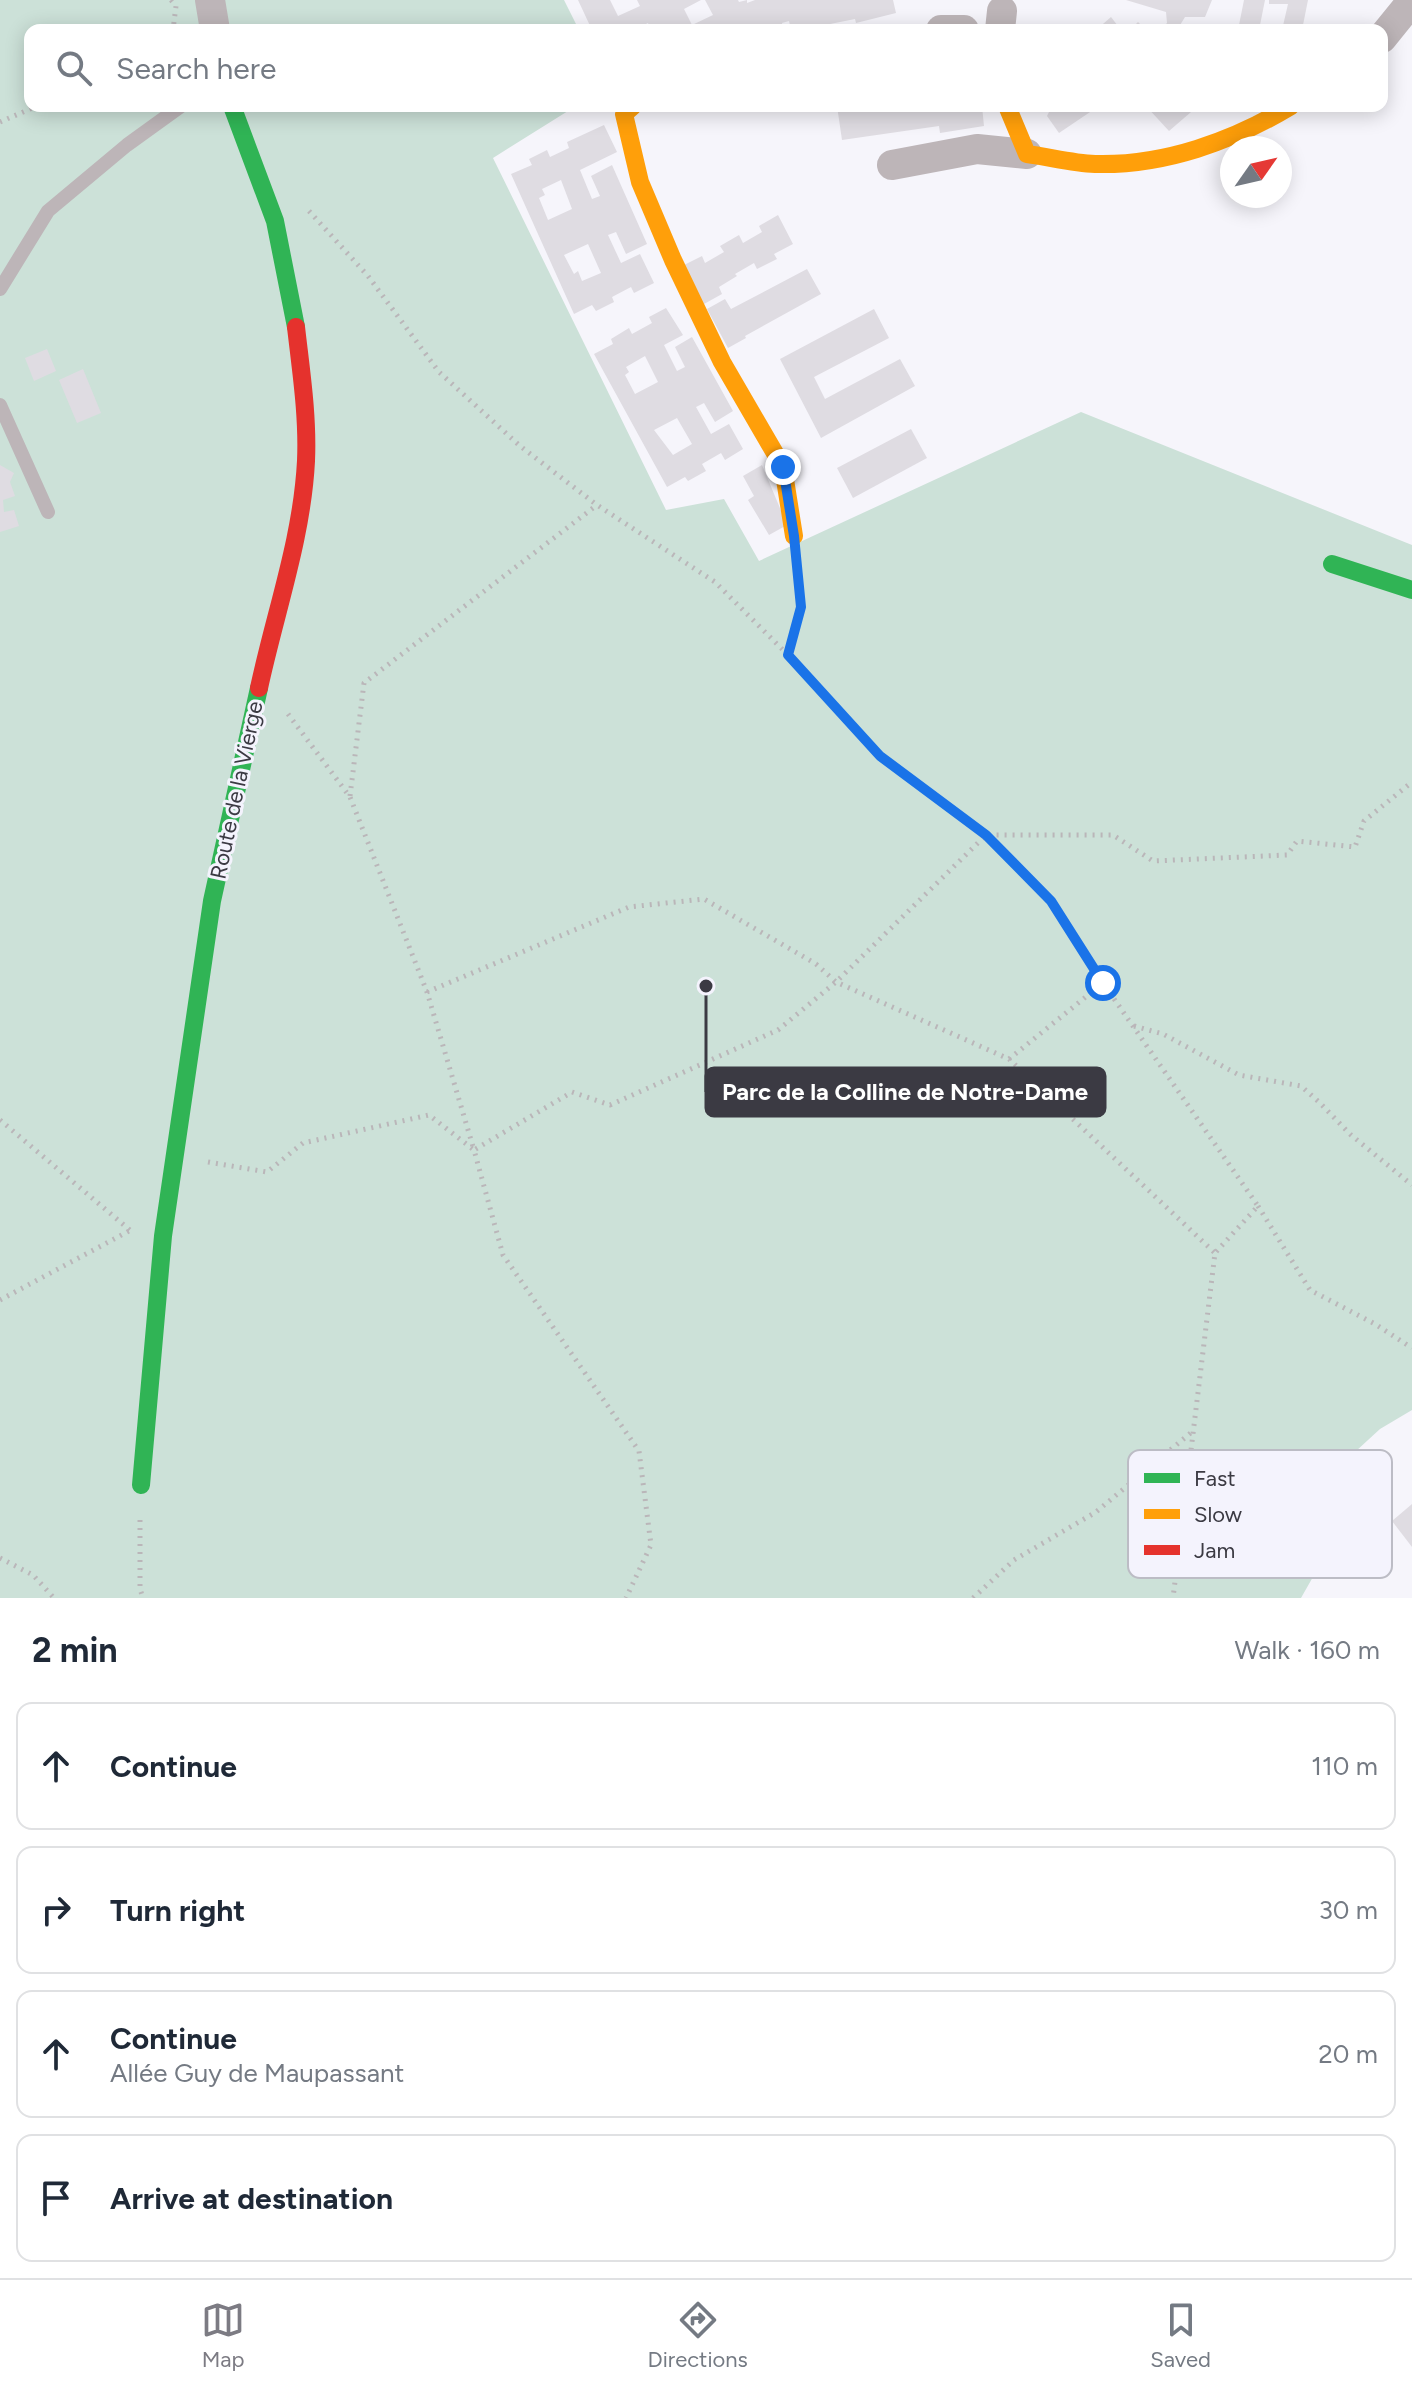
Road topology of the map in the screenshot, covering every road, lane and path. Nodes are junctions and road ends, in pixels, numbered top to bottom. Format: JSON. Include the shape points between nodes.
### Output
{"nodes":[{"id":1,"x":171,"y":0,"type":"edge"},
{"id":2,"x":210,"y":0,"type":"edge"},
{"id":3,"x":1412,"y":1,"type":"edge"},
{"id":4,"x":174,"y":24,"type":"edge"},
{"id":5,"x":214,"y":24,"type":"edge"},
{"id":6,"x":1388,"y":31,"type":"edge"},
{"id":7,"x":24,"y":112,"type":"edge"},
{"id":8,"x":173,"y":112,"type":"edge"},
{"id":9,"x":234,"y":112,"type":"edge"},
{"id":10,"x":626,"y":112,"type":"edge"},
{"id":11,"x":1010,"y":112,"type":"edge"},
{"id":12,"x":1282,"y":112,"type":"edge"},
{"id":13,"x":0,"y":122,"type":"edge"},
{"id":14,"x":1027,"y":154,"type":"junction"},
{"id":15,"x":892,"y":165,"type":"dead end"},
{"id":16,"x":307,"y":209,"type":"dead end"},
{"id":17,"x":0,"y":289,"type":"edge"},
{"id":18,"x":0,"y":405,"type":"edge"},
{"id":19,"x":597,"y":505,"type":"junction"},
{"id":20,"x":48,"y":512,"type":"dead end"},
{"id":21,"x":794,"y":536,"type":"joint"},
{"id":22,"x":1332,"y":564,"type":"dead end"},
{"id":23,"x":1412,"y":590,"type":"edge"},
{"id":24,"x":788,"y":655,"type":"junction"},
{"id":25,"x":261,"y":678,"type":"junction"},
{"id":26,"x":1412,"y":782,"type":"edge"},
{"id":27,"x":350,"y":797,"type":"junction"},
{"id":28,"x":986,"y":835,"type":"junction"},
{"id":29,"x":836,"y":982,"type":"junction"},
{"id":30,"x":1103,"y":983,"type":"junction"},
{"id":31,"x":427,"y":992,"type":"junction"},
{"id":32,"x":1133,"y":1026,"type":"junction"},
{"id":33,"x":1009,"y":1059,"type":"junction"},
{"id":34,"x":0,"y":1120,"type":"edge"},
{"id":35,"x":474,"y":1150,"type":"junction"},
{"id":36,"x":175,"y":1157,"type":"junction"},
{"id":37,"x":1412,"y":1185,"type":"edge"},
{"id":38,"x":1258,"y":1206,"type":"junction"},
{"id":39,"x":1215,"y":1253,"type":"junction"},
{"id":40,"x":0,"y":1300,"type":"edge"},
{"id":41,"x":1412,"y":1348,"type":"edge"},
{"id":42,"x":1193,"y":1431,"type":"junction"},
{"id":43,"x":1170,"y":1450,"type":"edge"},
{"id":44,"x":1191,"y":1450,"type":"edge"},
{"id":45,"x":141,"y":1485,"type":"joint"},
{"id":46,"x":1128,"y":1485,"type":"edge"},
{"id":47,"x":0,"y":1558,"type":"edge"},
{"id":48,"x":1175,"y":1578,"type":"edge"},
{"id":49,"x":54,"y":1598,"type":"edge"},
{"id":50,"x":141,"y":1598,"type":"edge"},
{"id":51,"x":626,"y":1598,"type":"edge"},
{"id":52,"x":973,"y":1598,"type":"edge"},
{"id":53,"x":1173,"y":1598,"type":"edge"}],
"edges":[{"from":1,"to":4,"type":"path","via":[[176,6]]},
{"from":2,"to":5,"type":"street"},
{"from":3,"to":6,"type":"street"},
{"from":7,"to":13,"type":"path"},
{"from":8,"to":17,"type":"lane","via":[[48,211]]},
{"from":9,"to":25,"type":"street","name":"Route de la Vierge","via":[[275,221],[303,382],[306,461],[290,571]]},
{"from":10,"to":21,"type":"street","via":[[640,182],[673,260],[722,362],[783,467]]},
{"from":11,"to":14,"type":"street"},
{"from":12,"to":14,"type":"street","via":[[1226,140],[1162,158],[1095,164]]},
{"from":14,"to":15,"type":"street","via":[[977,149]]},
{"from":16,"to":19,"type":"path","via":[[368,276],[439,372],[520,446]]},
{"from":18,"to":20,"type":"lane"},
{"from":19,"to":24,"type":"path","via":[[715,582]]},
{"from":19,"to":27,"type":"path","via":[[364,683]]},
{"from":21,"to":24,"type":"path","via":[[801,607]]},
{"from":22,"to":23,"type":"street"},
{"from":24,"to":28,"type":"path","via":[[880,756]]},
{"from":25,"to":27,"type":"path"},
{"from":25,"to":36,"type":"street","name":"Route de la Vierge","via":[[212,901]]},
{"from":26,"to":28,"type":"path","via":[[1364,821],[1355,847],[1297,841],[1287,855],[1153,861],[1113,835]]},
{"from":27,"to":31,"type":"path"},
{"from":28,"to":29,"type":"path"},
{"from":28,"to":30,"type":"path","via":[[1051,901]]},
{"from":29,"to":31,"type":"path","via":[[816,964],[704,899],[629,907]]},
{"from":29,"to":33,"type":"path"},
{"from":29,"to":35,"type":"path","via":[[778,1030],[610,1105],[572,1092]]},
{"from":30,"to":32,"type":"path"},
{"from":30,"to":33,"type":"path"},
{"from":31,"to":35,"type":"path"},
{"from":32,"to":37,"type":"path","via":[[1163,1034],[1239,1075],[1301,1086]]},
{"from":32,"to":38,"type":"path"},
{"from":33,"to":39,"type":"path"},
{"from":34,"to":40,"type":"path","via":[[130,1231]]},
{"from":35,"to":36,"type":"path","via":[[429,1115],[303,1143],[267,1172]]},
{"from":35,"to":51,"type":"path","via":[[503,1255],[639,1451],[651,1545]]},
{"from":36,"to":45,"type":"street","name":"Route de la Vierge"},
{"from":38,"to":39,"type":"path"},
{"from":38,"to":41,"type":"path","via":[[1310,1290]]},
{"from":39,"to":42,"type":"path"},
{"from":42,"to":43,"type":"path"},
{"from":42,"to":44,"type":"path"},
{"from":45,"to":50,"type":"path"},
{"from":46,"to":52,"type":"path","via":[[1096,1512],[1014,1560]]},
{"from":47,"to":49,"type":"path","via":[[33,1575]]},
{"from":48,"to":53,"type":"path"}]}
